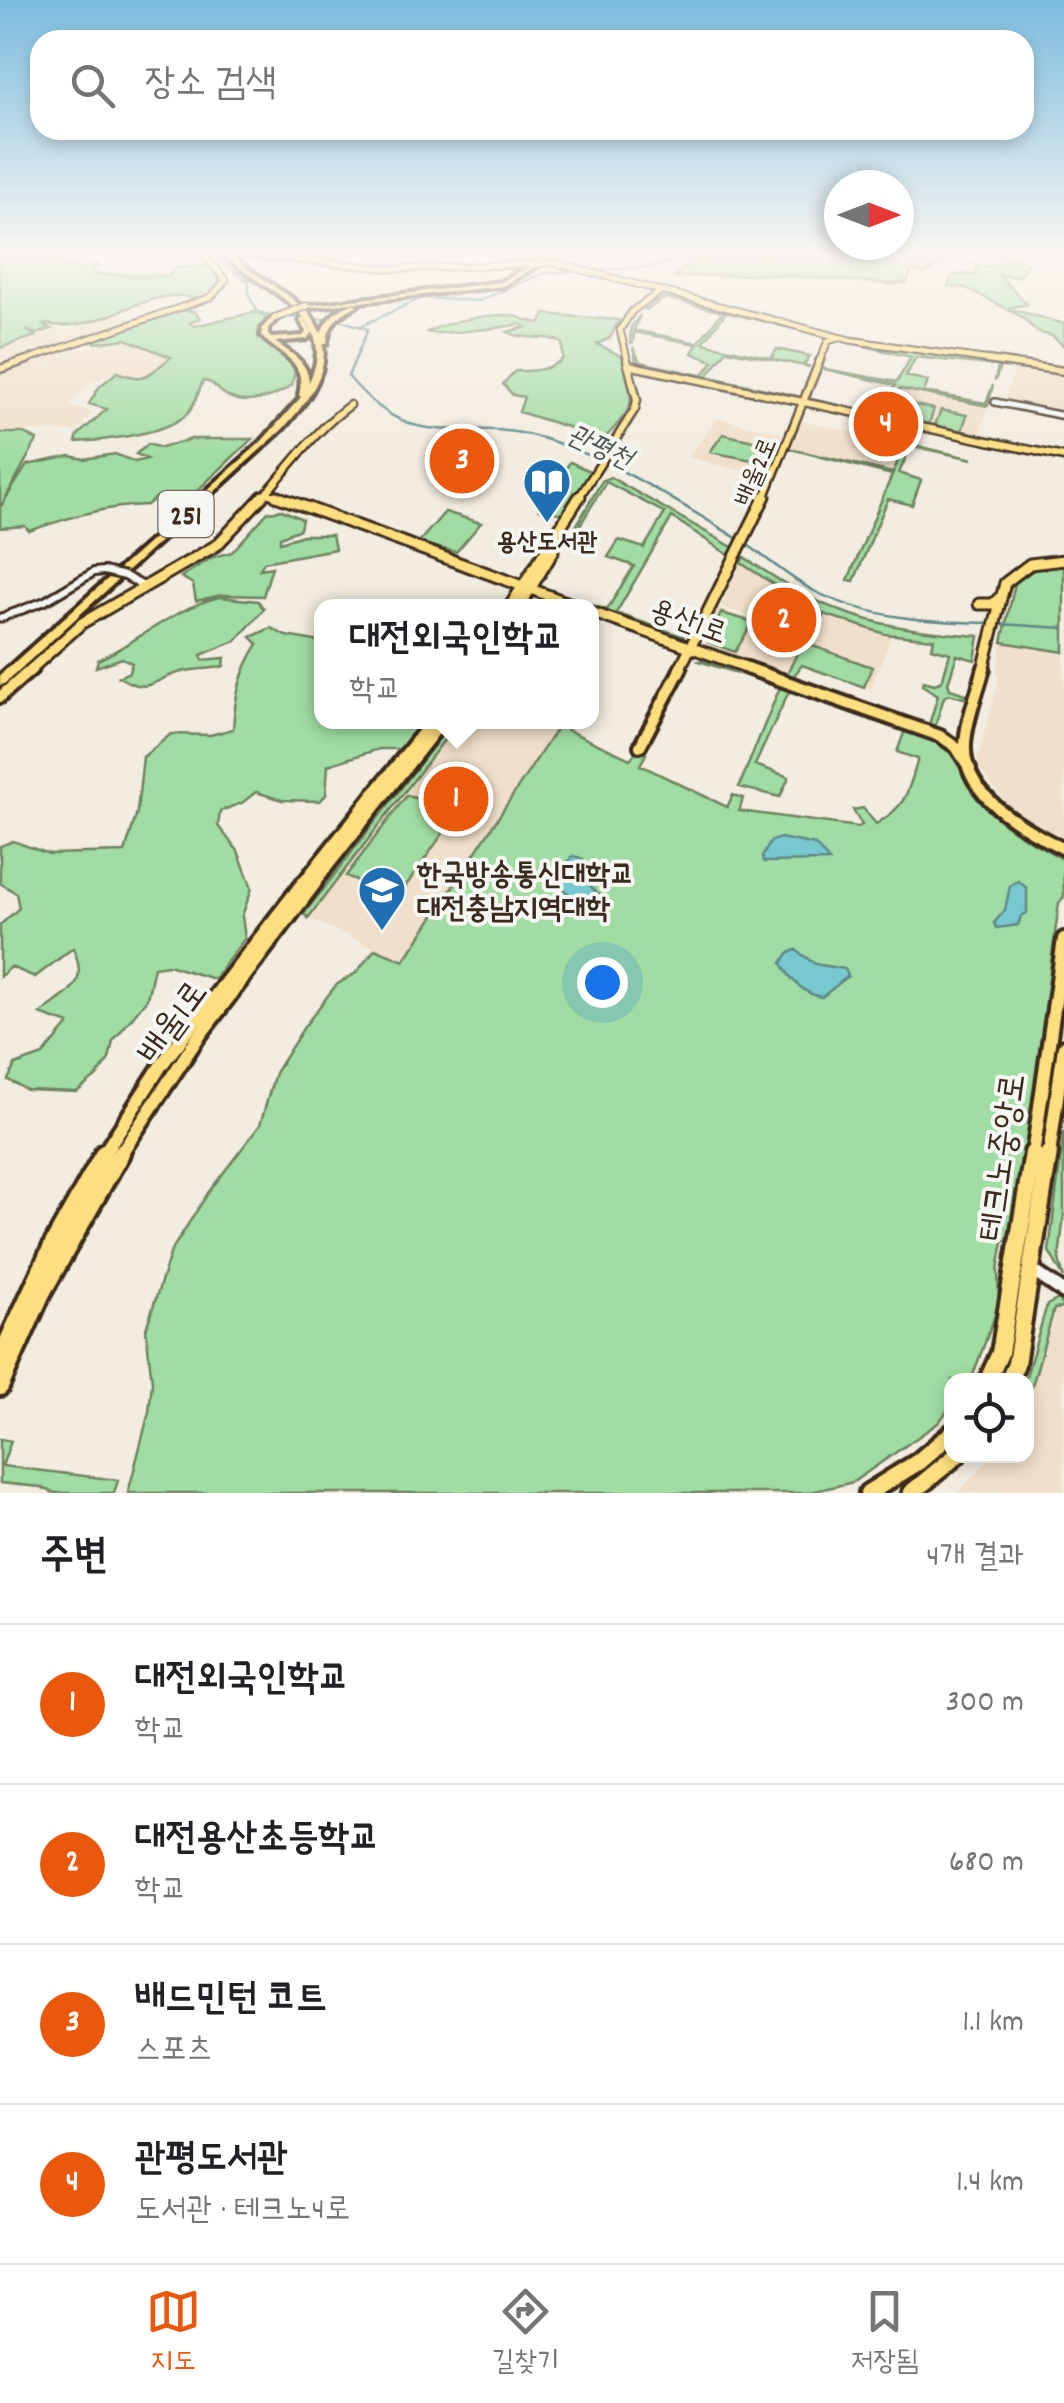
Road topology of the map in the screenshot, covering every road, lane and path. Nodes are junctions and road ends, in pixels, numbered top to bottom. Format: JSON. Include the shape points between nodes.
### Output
{"nodes":[{"id":1,"x":139,"y":322,"type":"edge"},
{"id":2,"x":272,"y":322,"type":"edge"},
{"id":3,"x":274,"y":322,"type":"edge"},
{"id":4,"x":307,"y":322,"type":"edge"},
{"id":5,"x":308,"y":322,"type":"edge"},
{"id":6,"x":308,"y":322,"type":"edge"},
{"id":7,"x":329,"y":322,"type":"edge"},
{"id":8,"x":625,"y":322,"type":"edge"},
{"id":9,"x":629,"y":322,"type":"edge"},
{"id":10,"x":778,"y":322,"type":"edge"},
{"id":11,"x":791,"y":322,"type":"edge"},
{"id":12,"x":815,"y":331,"type":"junction"},
{"id":13,"x":844,"y":338,"type":"junction"},
{"id":14,"x":867,"y":343,"type":"junction"},
{"id":15,"x":895,"y":345,"type":"junction"},
{"id":16,"x":936,"y":353,"type":"junction"},
{"id":17,"x":958,"y":353,"type":"junction"},
{"id":18,"x":322,"y":358,"type":"junction"},
{"id":19,"x":630,"y":365,"type":"junction"},
{"id":20,"x":654,"y":368,"type":"junction"},
{"id":21,"x":0,"y":369,"type":"edge"},
{"id":22,"x":1064,"y":370,"type":"edge"},
{"id":23,"x":636,"y":378,"type":"junction"},
{"id":24,"x":302,"y":397,"type":"junction"},
{"id":25,"x":801,"y":400,"type":"junction"},
{"id":26,"x":995,"y":402,"type":"dead end"},
{"id":27,"x":350,"y":406,"type":"dead end"},
{"id":28,"x":1064,"y":416,"type":"edge"},
{"id":29,"x":610,"y":456,"type":"junction"},
{"id":30,"x":1064,"y":456,"type":"edge"},
{"id":31,"x":267,"y":493,"type":"junction"},
{"id":32,"x":1064,"y":558,"type":"edge"},
{"id":33,"x":145,"y":586,"type":"junction"},
{"id":34,"x":526,"y":588,"type":"junction"},
{"id":35,"x":1000,"y":598,"type":"junction"},
{"id":36,"x":516,"y":599,"type":"edge"},
{"id":37,"x":522,"y":599,"type":"edge"},
{"id":38,"x":557,"y":599,"type":"edge"},
{"id":39,"x":995,"y":612,"type":"junction"},
{"id":40,"x":599,"y":615,"type":"edge"},
{"id":41,"x":0,"y":618,"type":"edge"},
{"id":42,"x":689,"y":647,"type":"junction"},
{"id":43,"x":0,"y":678,"type":"edge"},
{"id":44,"x":0,"y":697,"type":"edge"},
{"id":45,"x":969,"y":722,"type":"junction"},
{"id":46,"x":426,"y":729,"type":"edge"},
{"id":47,"x":436,"y":729,"type":"edge"},
{"id":48,"x":940,"y":736,"type":"junction"},
{"id":49,"x":640,"y":746,"type":"dead end"},
{"id":50,"x":970,"y":769,"type":"junction"},
{"id":51,"x":1064,"y":852,"type":"edge"},
{"id":52,"x":1064,"y":939,"type":"edge"},
{"id":53,"x":1064,"y":1047,"type":"edge"},
{"id":54,"x":1018,"y":1261,"type":"junction"},
{"id":55,"x":1032,"y":1271,"type":"junction"},
{"id":56,"x":1064,"y":1292,"type":"edge"},
{"id":57,"x":0,"y":1358,"type":"edge"},
{"id":58,"x":991,"y":1373,"type":"edge"},
{"id":59,"x":1012,"y":1373,"type":"edge"},
{"id":60,"x":0,"y":1388,"type":"edge"},
{"id":61,"x":944,"y":1440,"type":"edge"},
{"id":62,"x":947,"y":1463,"type":"edge"},
{"id":63,"x":868,"y":1493,"type":"edge"},
{"id":64,"x":911,"y":1493,"type":"edge"}],
"edges":[{"from":1,"to":21,"type":"main road"},
{"from":2,"to":24,"type":"highway","via":[[264,336],[307,375]]},
{"from":3,"to":4,"type":"highway","via":[[270,339],[280,342],[307,336]]},
{"from":5,"to":18,"type":"highway"},
{"from":6,"to":24,"type":"highway","number":"251","via":[[317,358]]},
{"from":7,"to":18,"type":"highway"},
{"from":8,"to":19,"type":"main road","via":[[620,342]]},
{"from":9,"to":19,"type":"main road","via":[[624,336]]},
{"from":10,"to":12,"type":"main road"},
{"from":11,"to":15,"type":"main road"},
{"from":12,"to":13,"type":"main road"},
{"from":12,"to":25,"type":"main road","name":"배울2로","via":[[825,338]]},
{"from":13,"to":14,"type":"main road"},
{"from":13,"to":25,"type":"main road","name":"배울2로","via":[[828,341]]},
{"from":14,"to":15,"type":"main road"},
{"from":14,"to":16,"type":"main road"},
{"from":15,"to":17,"type":"main road"},
{"from":16,"to":17,"type":"main road"},
{"from":16,"to":22,"type":"main road"},
{"from":17,"to":22,"type":"main road"},
{"from":18,"to":43,"type":"highway","number":"251","via":[[311,390],[290,418]]},
{"from":19,"to":20,"type":"main road"},
{"from":19,"to":23,"type":"main road"},
{"from":19,"to":29,"type":"main road","via":[[637,400]]},
{"from":20,"to":23,"type":"main road","via":[[641,368]]},
{"from":20,"to":25,"type":"main road"},
{"from":23,"to":29,"type":"main road","via":[[642,405]]},
{"from":24,"to":43,"type":"highway","number":"251"},
{"from":25,"to":30,"type":"main road"},
{"from":25,"to":42,"type":"main road","name":"배울2로","via":[[748,534]]},
{"from":26,"to":28,"type":"street"},
{"from":27,"to":31,"type":"main road","via":[[326,422]]},
{"from":29,"to":34,"type":"main road"},
{"from":31,"to":33,"type":"main road","via":[[204,555]]},
{"from":31,"to":34,"type":"main road"},
{"from":32,"to":35,"type":"main road","via":[[1010,577]]},
{"from":33,"to":41,"type":"street","bridge":true,"via":[[94,572]]},
{"from":33,"to":44,"type":"main road","via":[[82,623]]},
{"from":34,"to":36,"type":"main road"},
{"from":34,"to":37,"type":"main road"},
{"from":34,"to":38,"type":"main road"},
{"from":35,"to":39,"type":"main road"},
{"from":35,"to":39,"type":"main road","via":[[979,604]]},
{"from":39,"to":45,"type":"main road"},
{"from":40,"to":42,"type":"main road","name":"용산1로"},
{"from":42,"to":48,"type":"main road","name":"용산1로"},
{"from":42,"to":49,"type":"main road","name":"배울2로"},
{"from":45,"to":48,"type":"main road","via":[[955,736]]},
{"from":45,"to":50,"type":"main road","via":[[964,746]]},
{"from":46,"to":57,"type":"main road","name":"배울1로","via":[[163,1064],[63,1225]]},
{"from":47,"to":60,"type":"main road","name":"배울1로","via":[[229,992],[142,1115],[74,1230]]},
{"from":48,"to":50,"type":"main road","via":[[956,746]]},
{"from":50,"to":51,"type":"main road","via":[[992,803]]},
{"from":52,"to":54,"type":"main road","name":"테크노중앙로"},
{"from":53,"to":55,"type":"main road","name":"테크노중앙로"},
{"from":54,"to":55,"type":"street"},
{"from":54,"to":58,"type":"main road","name":"테크노중앙로"},
{"from":55,"to":56,"type":"street"},
{"from":55,"to":59,"type":"main road","name":"테크노중앙로"},
{"from":61,"to":63,"type":"main road"},
{"from":62,"to":64,"type":"main road"}]}
